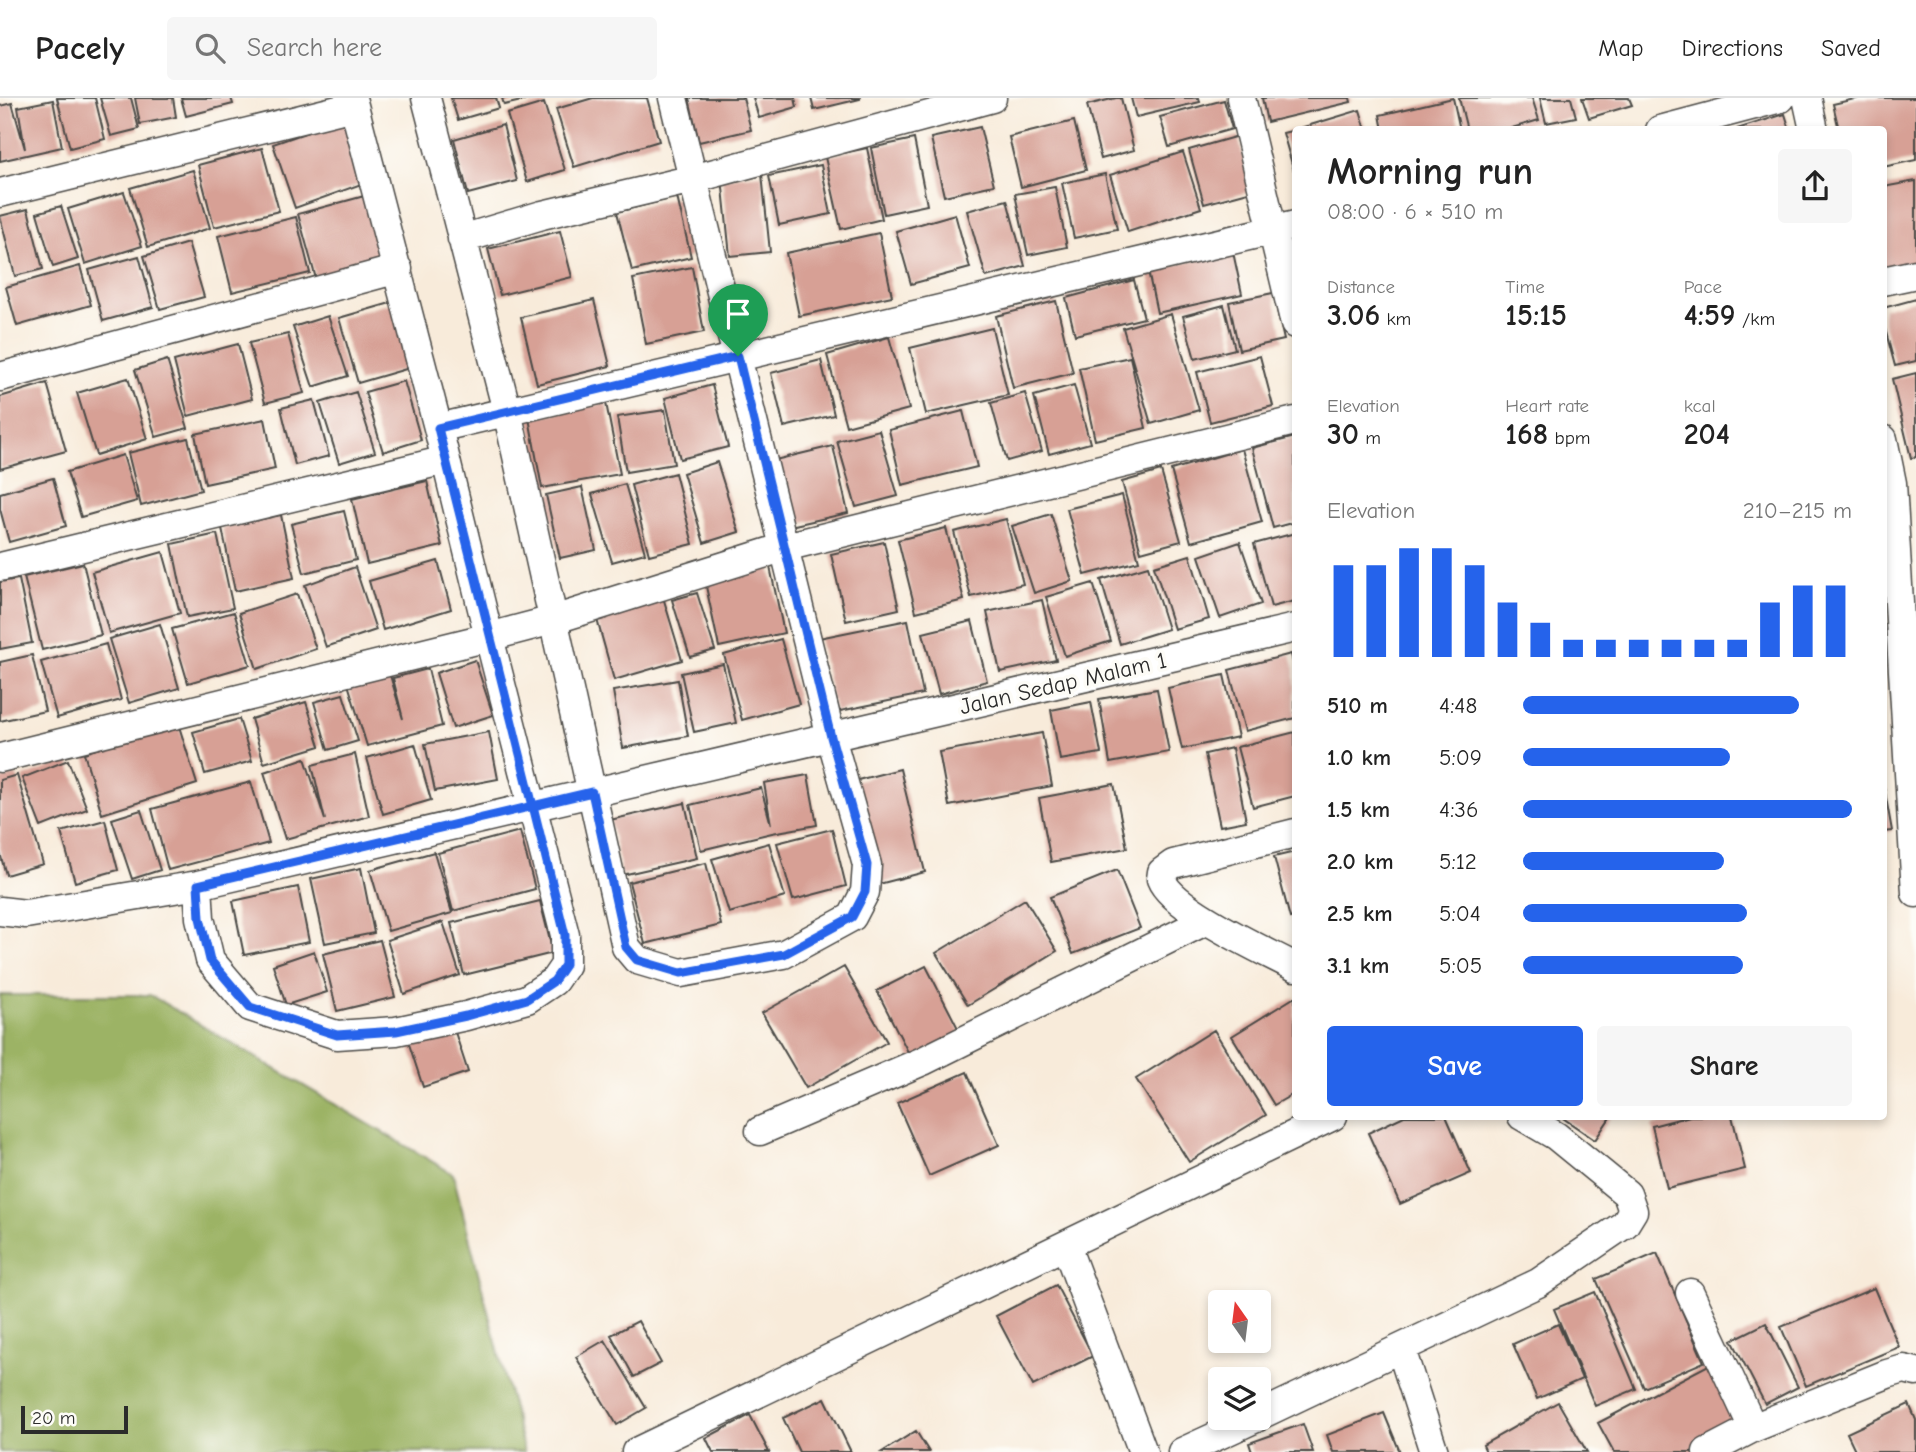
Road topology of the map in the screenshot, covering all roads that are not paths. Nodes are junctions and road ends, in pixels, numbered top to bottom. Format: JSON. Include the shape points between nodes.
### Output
{"nodes":[{"id":1,"x":426,"y":98,"type":"edge"},
{"id":2,"x":673,"y":98,"type":"edge"},
{"id":3,"x":992,"y":98,"type":"edge"},
{"id":4,"x":1241,"y":98,"type":"edge"},
{"id":5,"x":1780,"y":98,"type":"edge"},
{"id":6,"x":1807,"y":98,"type":"edge"},
{"id":7,"x":353,"y":102,"type":"edge"},
{"id":8,"x":1675,"y":126,"type":"edge"},
{"id":9,"x":1813,"y":126,"type":"edge"},
{"id":10,"x":693,"y":179,"type":"junction"},
{"id":11,"x":0,"y":192,"type":"edge"},
{"id":12,"x":1283,"y":228,"type":"edge"},
{"id":13,"x":462,"y":239,"type":"junction"},
{"id":14,"x":398,"y":269,"type":"junction"},
{"id":15,"x":1916,"y":274,"type":"edge"},
{"id":16,"x":1887,"y":280,"type":"edge"},
{"id":17,"x":1292,"y":300,"type":"edge"},
{"id":18,"x":738,"y":356,"type":"junction"},
{"id":19,"x":0,"y":377,"type":"edge"},
{"id":20,"x":507,"y":411,"type":"junction"},
{"id":21,"x":1292,"y":422,"type":"edge"},
{"id":22,"x":438,"y":428,"type":"junction"},
{"id":23,"x":1887,"y":451,"type":"edge"},
{"id":24,"x":446,"y":460,"type":"junction"},
{"id":25,"x":1897,"y":482,"type":"edge"},
{"id":26,"x":785,"y":547,"type":"junction"},
{"id":27,"x":0,"y":567,"type":"edge"},
{"id":28,"x":553,"y":620,"type":"junction"},
{"id":29,"x":1292,"y":629,"type":"edge"},
{"id":30,"x":489,"y":637,"type":"junction"},
{"id":31,"x":831,"y":737,"type":"junction"},
{"id":32,"x":0,"y":758,"type":"edge"},
{"id":33,"x":592,"y":792,"type":"junction"},
{"id":34,"x":533,"y":806,"type":"junction"},
{"id":35,"x":1292,"y":834,"type":"edge"},
{"id":36,"x":198,"y":885,"type":"junction"},
{"id":37,"x":1916,"y":893,"type":"edge"},
{"id":38,"x":0,"y":911,"type":"edge"},
{"id":39,"x":1207,"y":920,"type":"junction"},
{"id":40,"x":1292,"y":965,"type":"edge"},
{"id":41,"x":1325,"y":1120,"type":"edge"},
{"id":42,"x":1529,"y":1120,"type":"edge"},
{"id":43,"x":760,"y":1130,"type":"dead end"},
{"id":44,"x":1066,"y":1246,"type":"junction"},
{"id":45,"x":1690,"y":1293,"type":"dead end"},
{"id":46,"x":1401,"y":1349,"type":"junction"},
{"id":47,"x":1916,"y":1371,"type":"edge"},
{"id":48,"x":1271,"y":1410,"type":"edge"},
{"id":49,"x":1754,"y":1428,"type":"junction"},
{"id":50,"x":1229,"y":1430,"type":"edge"},
{"id":51,"x":679,"y":1442,"type":"edge"},
{"id":52,"x":636,"y":1452,"type":"edge"},
{"id":53,"x":1143,"y":1452,"type":"edge"},
{"id":54,"x":1182,"y":1452,"type":"edge"},
{"id":55,"x":1434,"y":1452,"type":"edge"},
{"id":56,"x":1707,"y":1452,"type":"edge"}],
"edges":[{"from":1,"to":13,"type":"street"},
{"from":2,"to":10,"type":"street"},
{"from":3,"to":10,"type":"street"},
{"from":4,"to":12,"type":"street"},
{"from":5,"to":8,"type":"street"},
{"from":6,"to":9,"type":"street"},
{"from":7,"to":11,"type":"street"},
{"from":7,"to":14,"type":"street"},
{"from":10,"to":13,"type":"street"},
{"from":10,"to":18,"type":"street"},
{"from":12,"to":17,"type":"street"},
{"from":12,"to":18,"type":"street"},
{"from":13,"to":20,"type":"street"},
{"from":14,"to":19,"type":"street"},
{"from":14,"to":22,"type":"street"},
{"from":15,"to":16,"type":"street"},
{"from":18,"to":20,"type":"street"},
{"from":18,"to":26,"type":"street"},
{"from":20,"to":22,"type":"street"},
{"from":20,"to":28,"type":"street"},
{"from":21,"to":26,"type":"street"},
{"from":22,"to":24,"type":"street"},
{"from":23,"to":25,"type":"street"},
{"from":24,"to":27,"type":"street"},
{"from":24,"to":30,"type":"street"},
{"from":25,"to":37,"type":"street"},
{"from":26,"to":28,"type":"street"},
{"from":26,"to":31,"type":"street"},
{"from":28,"to":30,"type":"street"},
{"from":28,"to":33,"type":"street"},
{"from":29,"to":31,"type":"street","name":"Jalan Sedap Malam 1"},
{"from":30,"to":32,"type":"street"},
{"from":30,"to":34,"type":"street"},
{"from":31,"to":33,"type":"street","name":"Jalan Sedap Malam 1"},
{"from":31,"to":33,"type":"street","via":[[867,865],[865,892],[852,917],[784,954],[681,973],[637,960],[626,947]]},
{"from":33,"to":34,"type":"street","name":"Jalan Sedap Malam 1"},
{"from":34,"to":36,"type":"street","name":"Jalan Sedap Malam 1"},
{"from":34,"to":36,"type":"street","via":[[565,935],[565,965],[554,981],[527,999],[466,1016],[396,1031],[337,1035],[250,1007],[210,960]]},
{"from":35,"to":39,"type":"street","via":[[1173,863],[1163,872],[1164,887]]},
{"from":36,"to":38,"type":"street","name":"Jalan Sedap Malam 1","via":[[26,914]]},
{"from":39,"to":40,"type":"street"},
{"from":39,"to":43,"type":"street","via":[[923,1061]]},
{"from":41,"to":44,"type":"street"},
{"from":42,"to":46,"type":"street","via":[[1556,1136],[1627,1194],[1633,1211],[1619,1231],[1538,1283]]},
{"from":44,"to":51,"type":"street"},
{"from":44,"to":53,"type":"street"},
{"from":45,"to":49,"type":"street"},
{"from":46,"to":48,"type":"street"},
{"from":46,"to":55,"type":"street"},
{"from":47,"to":49,"type":"street","via":[[1887,1374]]},
{"from":49,"to":56,"type":"street"},
{"from":50,"to":54,"type":"street"},
{"from":51,"to":52,"type":"street"}]}
